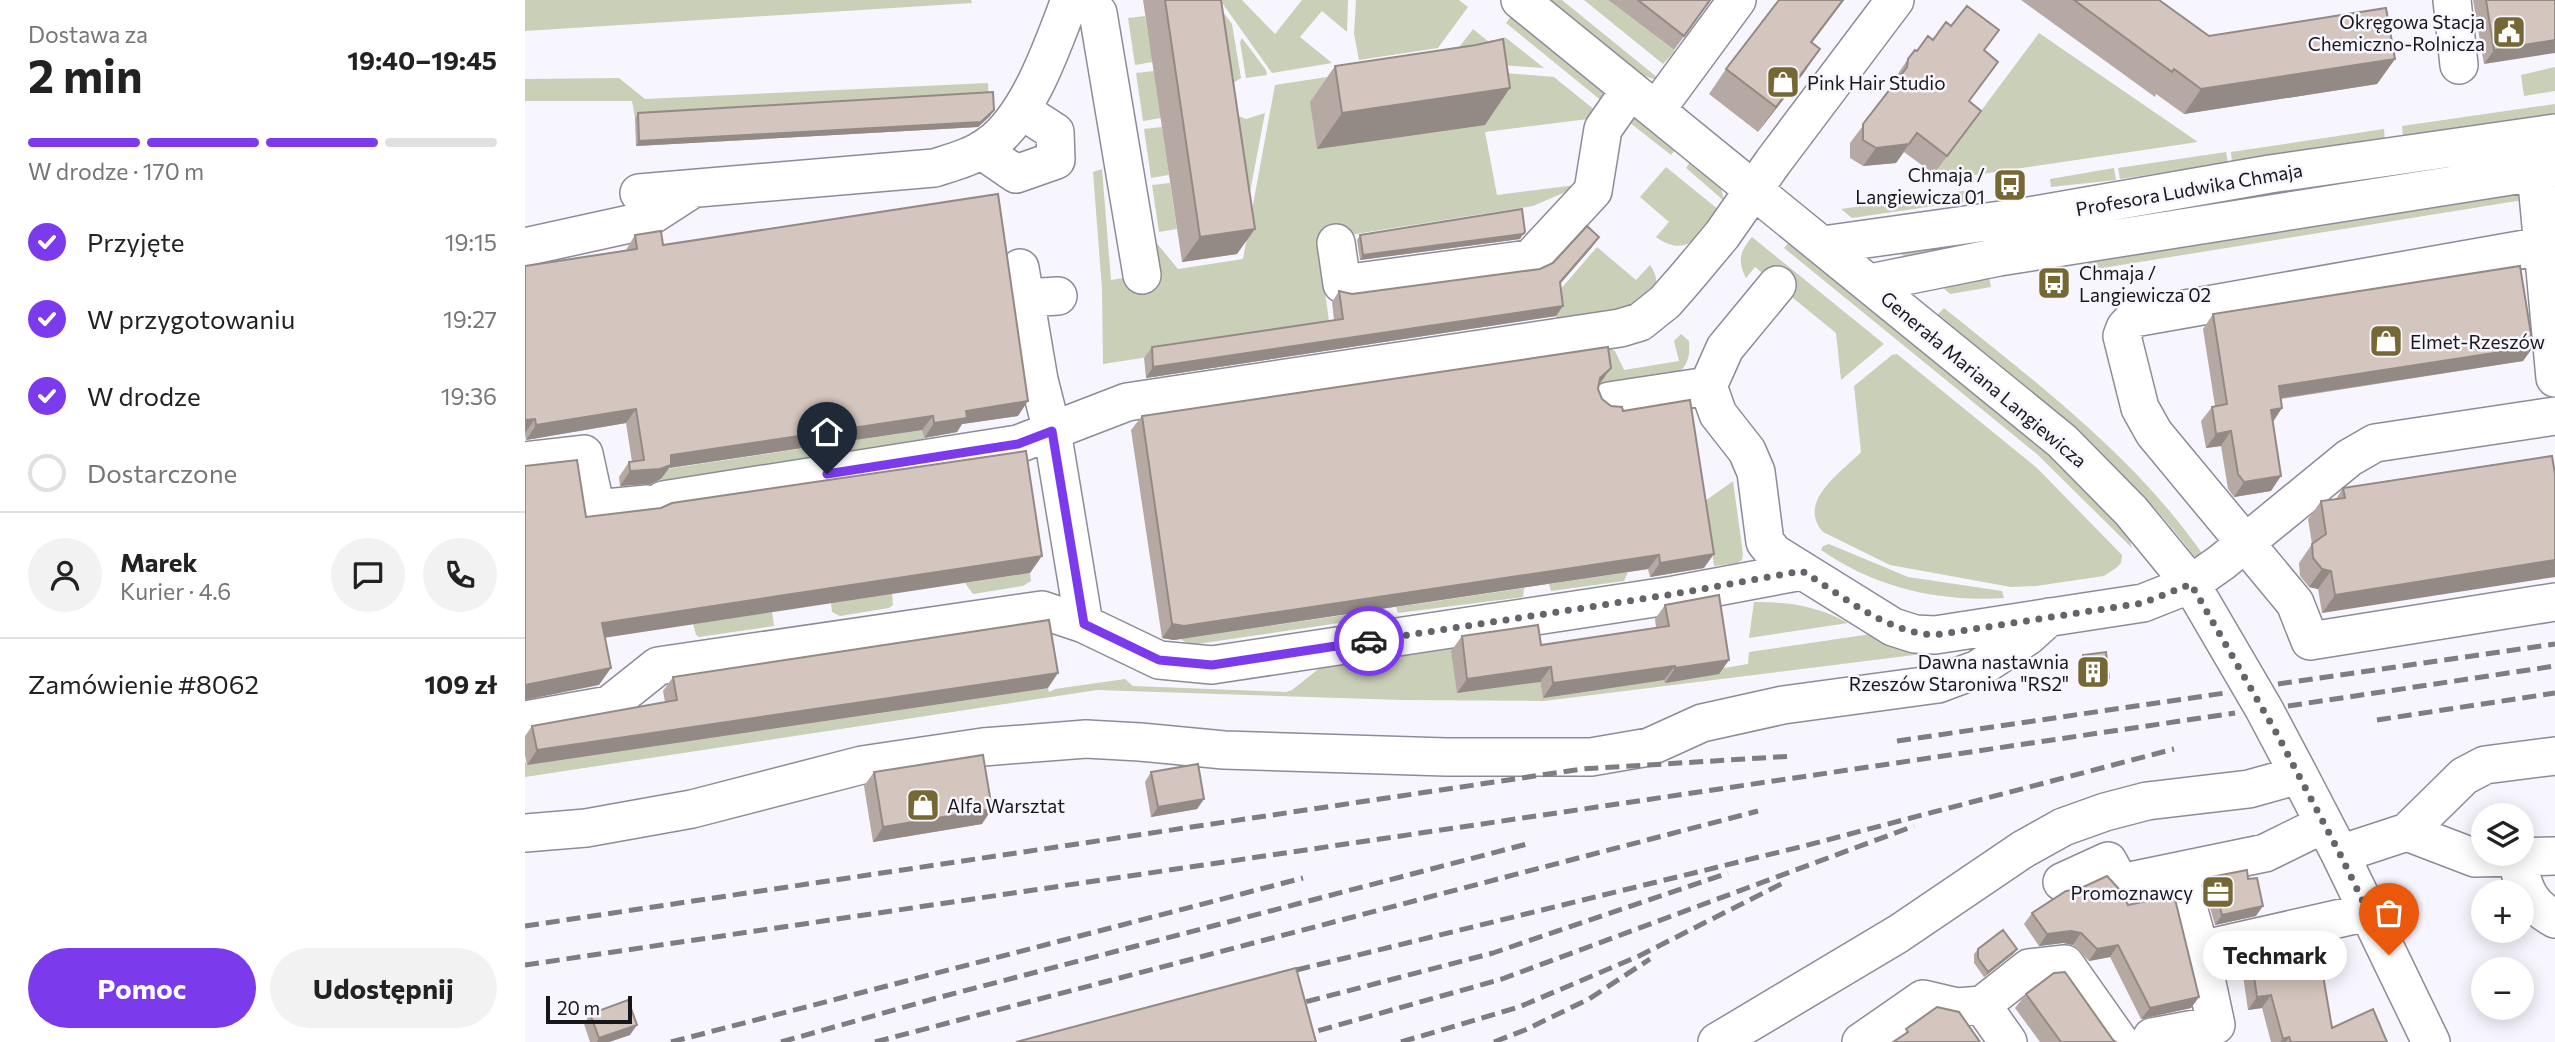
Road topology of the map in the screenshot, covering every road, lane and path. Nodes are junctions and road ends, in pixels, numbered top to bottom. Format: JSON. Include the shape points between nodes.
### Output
{"nodes":[{"id":1,"x":1070,"y":0,"type":"edge"},
{"id":2,"x":1085,"y":0,"type":"edge"},
{"id":3,"x":1520,"y":0,"type":"edge"},
{"id":4,"x":1736,"y":0,"type":"edge"},
{"id":5,"x":1895,"y":0,"type":"edge"},
{"id":6,"x":2452,"y":0,"type":"edge"},
{"id":7,"x":2459,"y":65,"type":"dead end"},
{"id":8,"x":1643,"y":100,"type":"junction"},
{"id":9,"x":1021,"y":110,"type":"junction"},
{"id":10,"x":2555,"y":133,"type":"edge"},
{"id":11,"x":981,"y":150,"type":"junction"},
{"id":12,"x":2545,"y":170,"type":"edge"},
{"id":13,"x":694,"y":188,"type":"junction"},
{"id":14,"x":1754,"y":190,"type":"junction"},
{"id":15,"x":639,"y":193,"type":"dead end"},
{"id":16,"x":1336,"y":243,"type":"dead end"},
{"id":17,"x":1823,"y":245,"type":"junction"},
{"id":18,"x":2543,"y":246,"type":"junction"},
{"id":19,"x":525,"y":247,"type":"edge"},
{"id":20,"x":1142,"y":275,"type":"dead end"},
{"id":21,"x":1870,"y":283,"type":"junction"},
{"id":22,"x":1777,"y":285,"type":"dead end"},
{"id":23,"x":1034,"y":287,"type":"dead end"},
{"id":24,"x":2555,"y":378,"type":"edge"},
{"id":25,"x":1708,"y":386,"type":"junction"},
{"id":26,"x":1609,"y":401,"type":"edge"},
{"id":27,"x":2555,"y":416,"type":"edge"},
{"id":28,"x":1052,"y":431,"type":"junction"},
{"id":29,"x":525,"y":461,"type":"edge"},
{"id":30,"x":2245,"y":543,"type":"junction"},
{"id":31,"x":1802,"y":571,"type":"junction"},
{"id":32,"x":2191,"y":584,"type":"junction"},
{"id":33,"x":2555,"y":602,"type":"edge"},
{"id":34,"x":2049,"y":617,"type":"junction"},
{"id":35,"x":1084,"y":624,"type":"junction"},
{"id":36,"x":525,"y":720,"type":"edge"},
{"id":37,"x":2555,"y":756,"type":"edge"},
{"id":38,"x":2299,"y":775,"type":"junction"},
{"id":39,"x":2407,"y":832,"type":"junction"},
{"id":40,"x":525,"y":833,"type":"edge"},
{"id":41,"x":2332,"y":839,"type":"junction"},
{"id":42,"x":2471,"y":856,"type":"edge"},
{"id":43,"x":2555,"y":856,"type":"edge"},
{"id":44,"x":2534,"y":857,"type":"edge"},
{"id":45,"x":2517,"y":866,"type":"edge"},
{"id":46,"x":2178,"y":871,"type":"junction"},
{"id":47,"x":2062,"y":882,"type":"dead end"},
{"id":48,"x":2368,"y":912,"type":"junction"},
{"id":49,"x":2555,"y":919,"type":"edge"},
{"id":50,"x":2200,"y":950,"type":"junction"},
{"id":51,"x":1982,"y":1005,"type":"junction"},
{"id":52,"x":2136,"y":1039,"type":"edge"},
{"id":53,"x":1717,"y":1042,"type":"edge"},
{"id":54,"x":1861,"y":1042,"type":"edge"},
{"id":55,"x":2008,"y":1042,"type":"edge"},
{"id":56,"x":2431,"y":1042,"type":"edge"}],
"edges":[{"from":1,"to":9,"type":"street"},
{"from":2,"to":20,"type":"street","via":[[1098,13]]},
{"from":3,"to":8,"type":"street","name":"Generała Mariana Langiewicza"},
{"from":4,"to":8,"type":"street"},
{"from":5,"to":14,"type":"street"},
{"from":6,"to":7,"type":"street"},
{"from":8,"to":14,"type":"street","name":"Generała Mariana Langiewicza"},
{"from":8,"to":16,"type":"street","via":[[1603,129],[1594,191],[1530,259],[1342,284]]},
{"from":9,"to":11,"type":"street"},
{"from":9,"to":11,"type":"street","via":[[1055,132],[1056,160],[1016,174]]},
{"from":10,"to":17,"type":"street","name":"Profesora Ludwika Chmaja"},
{"from":11,"to":13,"type":"street","via":[[935,168]]},
{"from":12,"to":18,"type":"street"},
{"from":12,"to":21,"type":"street","name":"Profesora Ludwika Chmaja","via":[[1999,257]]},
{"from":13,"to":15,"type":"street"},
{"from":13,"to":19,"type":"street","via":[[643,221]]},
{"from":14,"to":17,"type":"street","name":"Generała Mariana Langiewicza"},
{"from":14,"to":28,"type":"street","via":[[1686,278],[1640,323],[1127,402]]},
{"from":17,"to":21,"type":"street","name":"Generała Mariana Langiewicza"},
{"from":18,"to":24,"type":"street"},
{"from":18,"to":30,"type":"street","via":[[2134,318],[2122,336],[2140,408],[2154,433]]},
{"from":21,"to":32,"type":"street","name":"Generała Mariana Langiewicza","via":[[2062,440],[2131,511]]},
{"from":22,"to":25,"type":"street","via":[[1725,348]]},
{"from":23,"to":28,"type":"street","via":[[1039,380]]},
{"from":25,"to":26,"type":"street"},
{"from":25,"to":31,"type":"street","via":[[1718,414],[1747,451],[1756,472],[1766,541],[1774,553]]},
{"from":27,"to":30,"type":"street","via":[[2375,443],[2349,458]]},
{"from":28,"to":29,"type":"street","via":[[1018,444],[596,509],[584,454]]},
{"from":28,"to":35,"type":"street"},
{"from":30,"to":32,"type":"street"},
{"from":30,"to":33,"type":"street","via":[[2295,603],[2310,641]]},
{"from":31,"to":34,"type":"street","via":[[1893,627],[1915,634],[1935,635]]},
{"from":31,"to":35,"type":"street","via":[[1212,665],[1159,660]]},
{"from":32,"to":34,"type":"street","via":[[2143,603]]},
{"from":32,"to":38,"type":"street","name":"Generała Mariana Langiewicza"},
{"from":34,"to":40,"type":"street","via":[[1978,669],[1938,684],[1783,705],[1702,723],[1649,747],[1591,757],[1224,751],[1073,740],[983,747],[862,765],[692,809],[586,828]]},
{"from":35,"to":36,"type":"street","via":[[1042,610],[658,666],[609,705]]},
{"from":37,"to":39,"type":"street","via":[[2485,765],[2464,776]]},
{"from":38,"to":41,"type":"street","name":"Generała Mariana Langiewicza"},
{"from":38,"to":53,"type":"street","via":[[2249,789],[2147,801],[2063,827],[1898,934]]},
{"from":39,"to":41,"type":"street"},
{"from":39,"to":42,"type":"street"},
{"from":41,"to":46,"type":"street"},
{"from":41,"to":48,"type":"street","name":"Generała Mariana Langiewicza"},
{"from":43,"to":44,"type":"street"},
{"from":45,"to":49,"type":"street","via":[[2538,910]]},
{"from":46,"to":47,"type":"street","via":[[2120,883],[2108,861]]},
{"from":46,"to":50,"type":"street"},
{"from":48,"to":50,"type":"street"},
{"from":48,"to":56,"type":"street","name":"Generała Mariana Langiewicza"},
{"from":50,"to":52,"type":"street","via":[[2216,1025]]},
{"from":51,"to":52,"type":"street","via":[[2029,968],[2065,964]]},
{"from":51,"to":54,"type":"street","via":[[1957,1007],[1923,999]]},
{"from":51,"to":55,"type":"street"}]}
